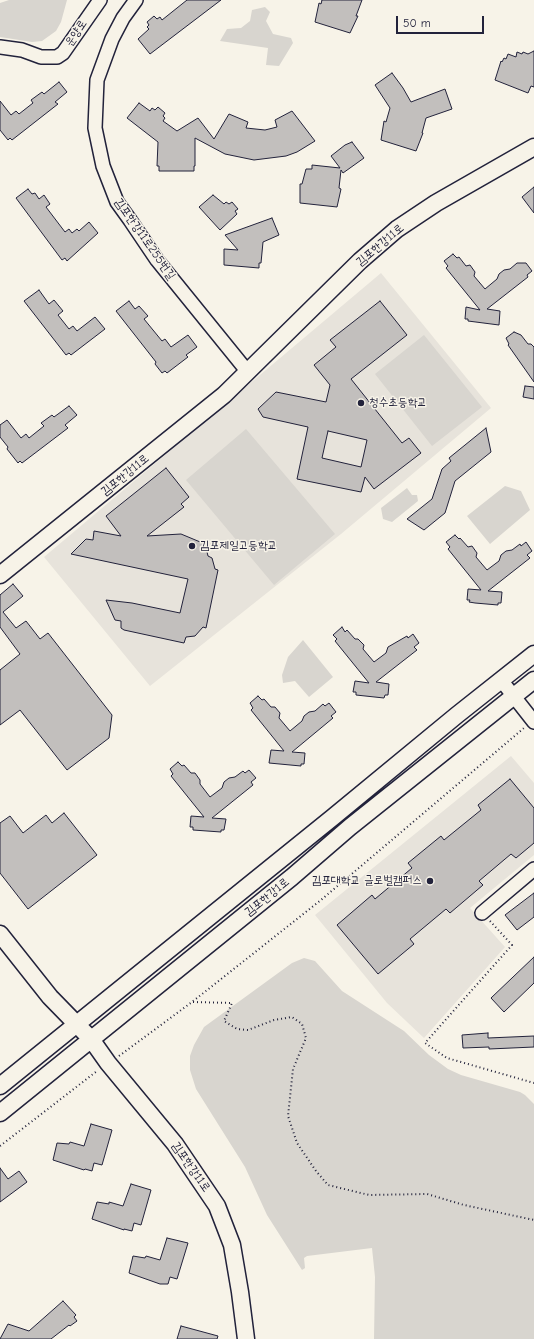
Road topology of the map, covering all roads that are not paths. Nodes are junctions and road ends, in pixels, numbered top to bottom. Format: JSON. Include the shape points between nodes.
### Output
{"nodes":[{"id":1,"x":100,"y":0,"type":"edge"},
{"id":2,"x":136,"y":0,"type":"edge"},
{"id":3,"x":0,"y":47,"type":"edge"},
{"id":4,"x":534,"y":147,"type":"edge"},
{"id":5,"x":247,"y":371,"type":"junction"},
{"id":6,"x":0,"y":569,"type":"edge"},
{"id":7,"x":0,"y":575,"type":"edge"},
{"id":8,"x":534,"y":654,"type":"edge"},
{"id":9,"x":501,"y":680,"type":"junction"},
{"id":10,"x":534,"y":680,"type":"edge"},
{"id":11,"x":514,"y":696,"type":"junction"},
{"id":12,"x":533,"y":721,"type":"edge"},
{"id":13,"x":534,"y":869,"type":"edge"},
{"id":14,"x":482,"y":913,"type":"road end"},
{"id":15,"x":0,"y":924,"type":"edge"},
{"id":16,"x":0,"y":934,"type":"edge"},
{"id":17,"x":77,"y":1024,"type":"junction"},
{"id":18,"x":91,"y":1039,"type":"junction"},
{"id":19,"x":0,"y":1086,"type":"edge"},
{"id":20,"x":0,"y":1113,"type":"edge"},
{"id":21,"x":246,"y":1339,"type":"edge"}],
"edges":[{"from":1,"to":3,"type":"street","name":"운양로","via":[[63,53],[57,57],[41,57],[22,50]]},
{"from":2,"to":5,"type":"street","name":"김포한강11로255번길","via":[[112,39],[97,80],[95,128],[103,166],[117,202],[158,260]]},
{"from":4,"to":5,"type":"street","name":"김포한강11로","via":[[443,199],[397,229],[360,261]]},
{"from":5,"to":6,"type":"street","name":"김포한강11로"},
{"from":5,"to":7,"type":"street","name":"김포한강11로","via":[[224,395]]},
{"from":8,"to":9,"type":"street","name":"김포한강1로"},
{"from":9,"to":11,"type":"street"},
{"from":9,"to":17,"type":"street","name":"김포한강1로"},
{"from":10,"to":11,"type":"street","name":"김포한강1로"},
{"from":11,"to":12,"type":"street"},
{"from":11,"to":18,"type":"street","name":"김포한강1로"},
{"from":13,"to":14,"type":"street"},
{"from":15,"to":17,"type":"street","name":"김포한강11로"},
{"from":16,"to":17,"type":"street","name":"김포한강11로","via":[[50,997]]},
{"from":17,"to":18,"type":"street","name":"김포한강11로"},
{"from":17,"to":19,"type":"street","name":"김포한강1로"},
{"from":18,"to":20,"type":"street","name":"김포한강1로"},
{"from":18,"to":21,"type":"street","name":"김포한강11로","via":[[175,1144],[217,1206],[232,1245]]}]}
